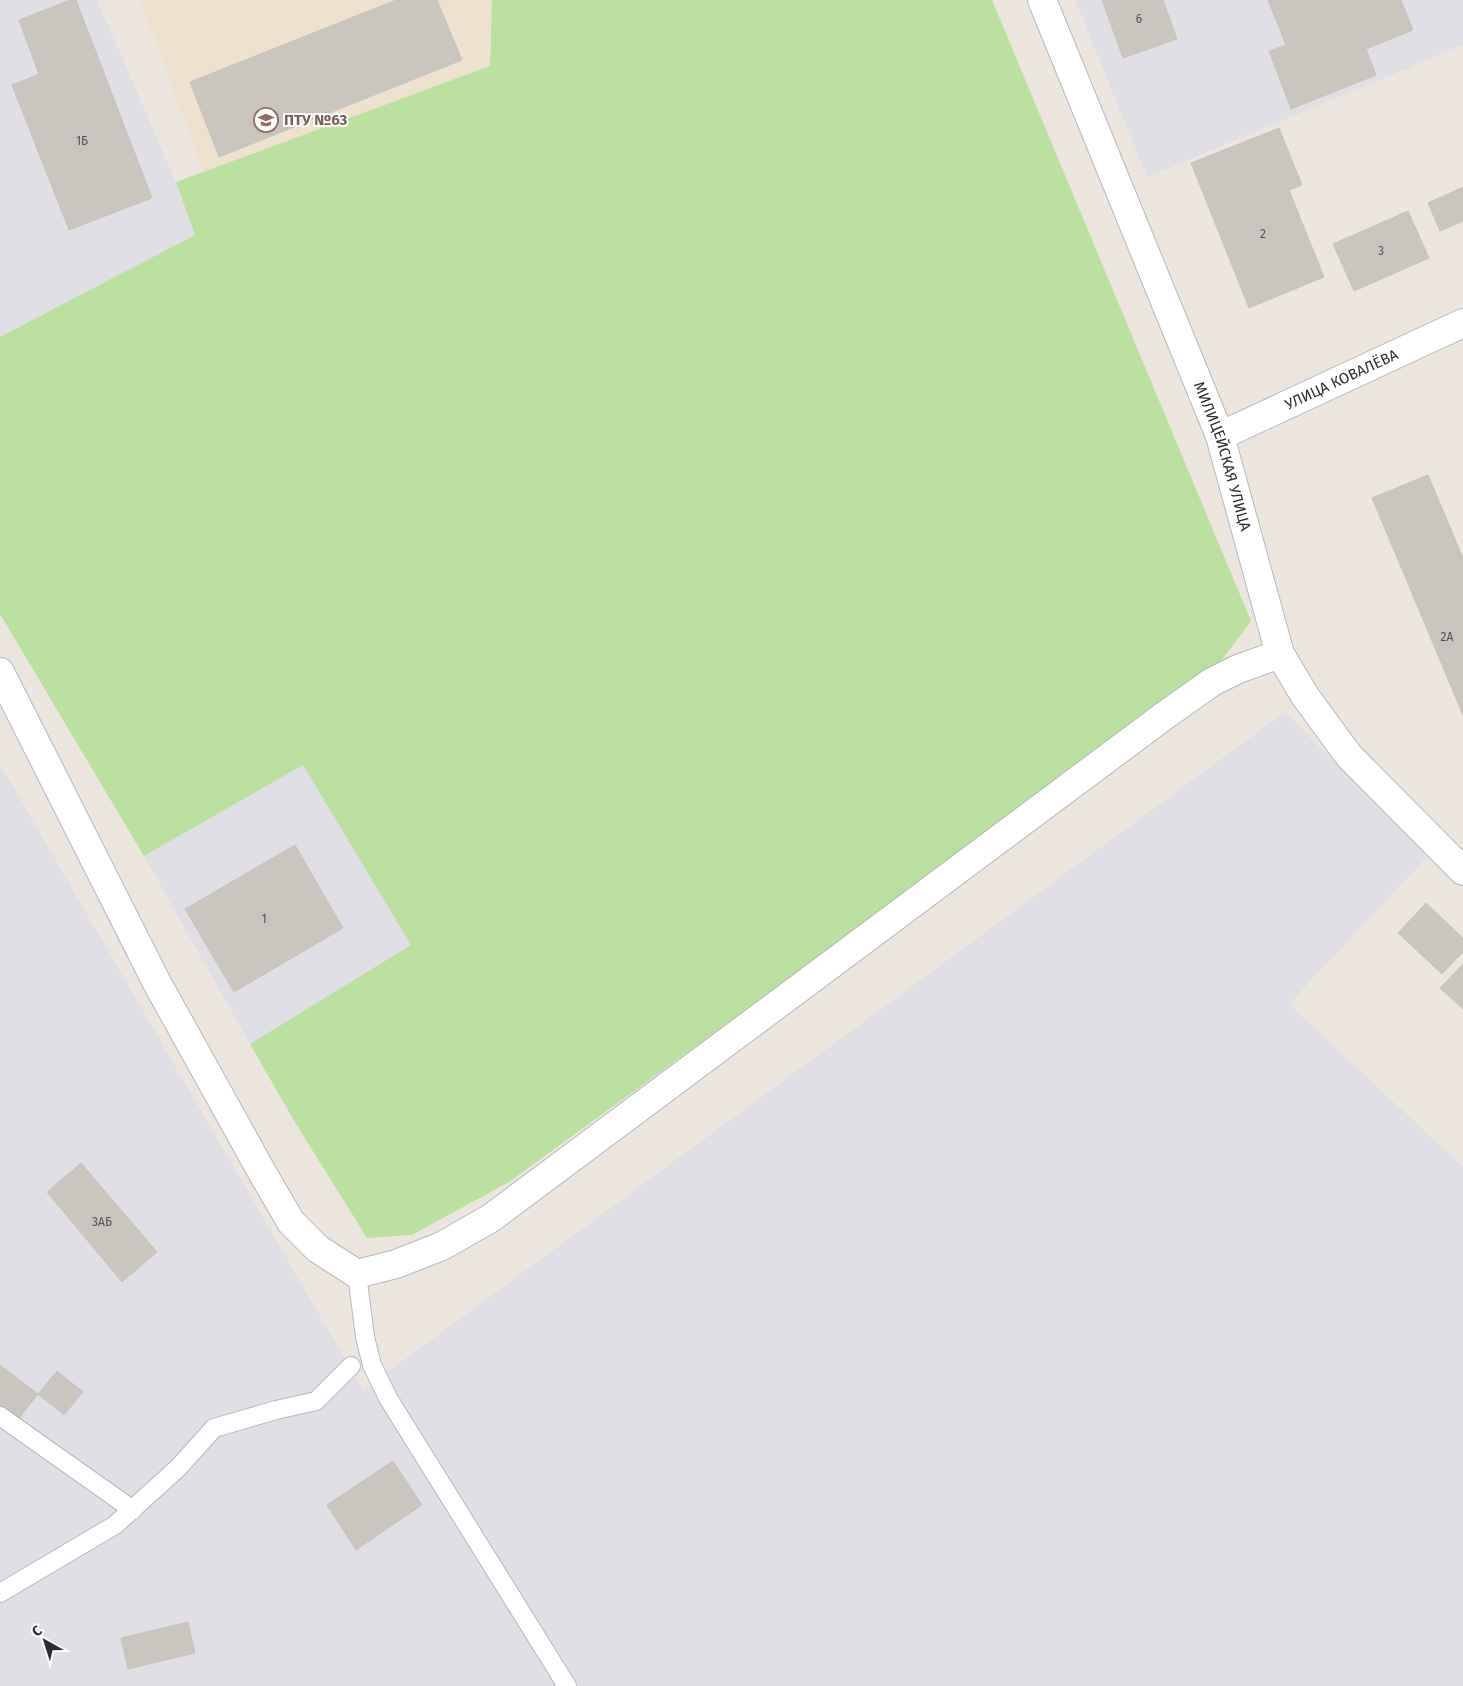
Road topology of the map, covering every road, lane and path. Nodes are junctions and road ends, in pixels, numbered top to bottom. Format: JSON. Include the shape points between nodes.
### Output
{"nodes":[{"id":1,"x":1042,"y":0,"type":"edge"},
{"id":2,"x":1463,"y":323,"type":"edge"},
{"id":3,"x":1220,"y":436,"type":"junction"},
{"id":4,"x":1280,"y":654,"type":"junction"},
{"id":5,"x":0,"y":672,"type":"edge"},
{"id":6,"x":1463,"y":871,"type":"edge"},
{"id":7,"x":357,"y":1274,"type":"junction"},
{"id":8,"x":351,"y":1366,"type":"dead end"},
{"id":9,"x":0,"y":1416,"type":"edge"},
{"id":10,"x":133,"y":1510,"type":"junction"},
{"id":11,"x":0,"y":1593,"type":"edge"},
{"id":12,"x":567,"y":1686,"type":"edge"}],
"edges":[{"from":1,"to":3,"type":"street","name":"МИЛИЦЕЙСКАЯ УЛИЦА"},
{"from":2,"to":3,"type":"street","name":"УЛИЦА КОВАЛЁВА"},
{"from":3,"to":4,"type":"street","name":"МИЛИЦЕЙСКАЯ УЛИЦА"},
{"from":4,"to":6,"type":"street","name":"МИЛИЦЕЙСКАЯ УЛИЦА","via":[[1305,696],[1349,756]]},
{"from":4,"to":7,"type":"street","via":[[1212,682],[1172,710],[491,1218],[442,1246],[396,1264]]},
{"from":5,"to":7,"type":"street","via":[[157,983],[263,1174],[292,1222],[318,1249]]},
{"from":7,"to":12,"type":"lane","via":[[372,1365],[388,1398]]},
{"from":8,"to":10,"type":"lane","via":[[316,1401],[214,1428]]},
{"from":9,"to":10,"type":"lane"},
{"from":10,"to":11,"type":"lane","via":[[115,1525]]}]}
